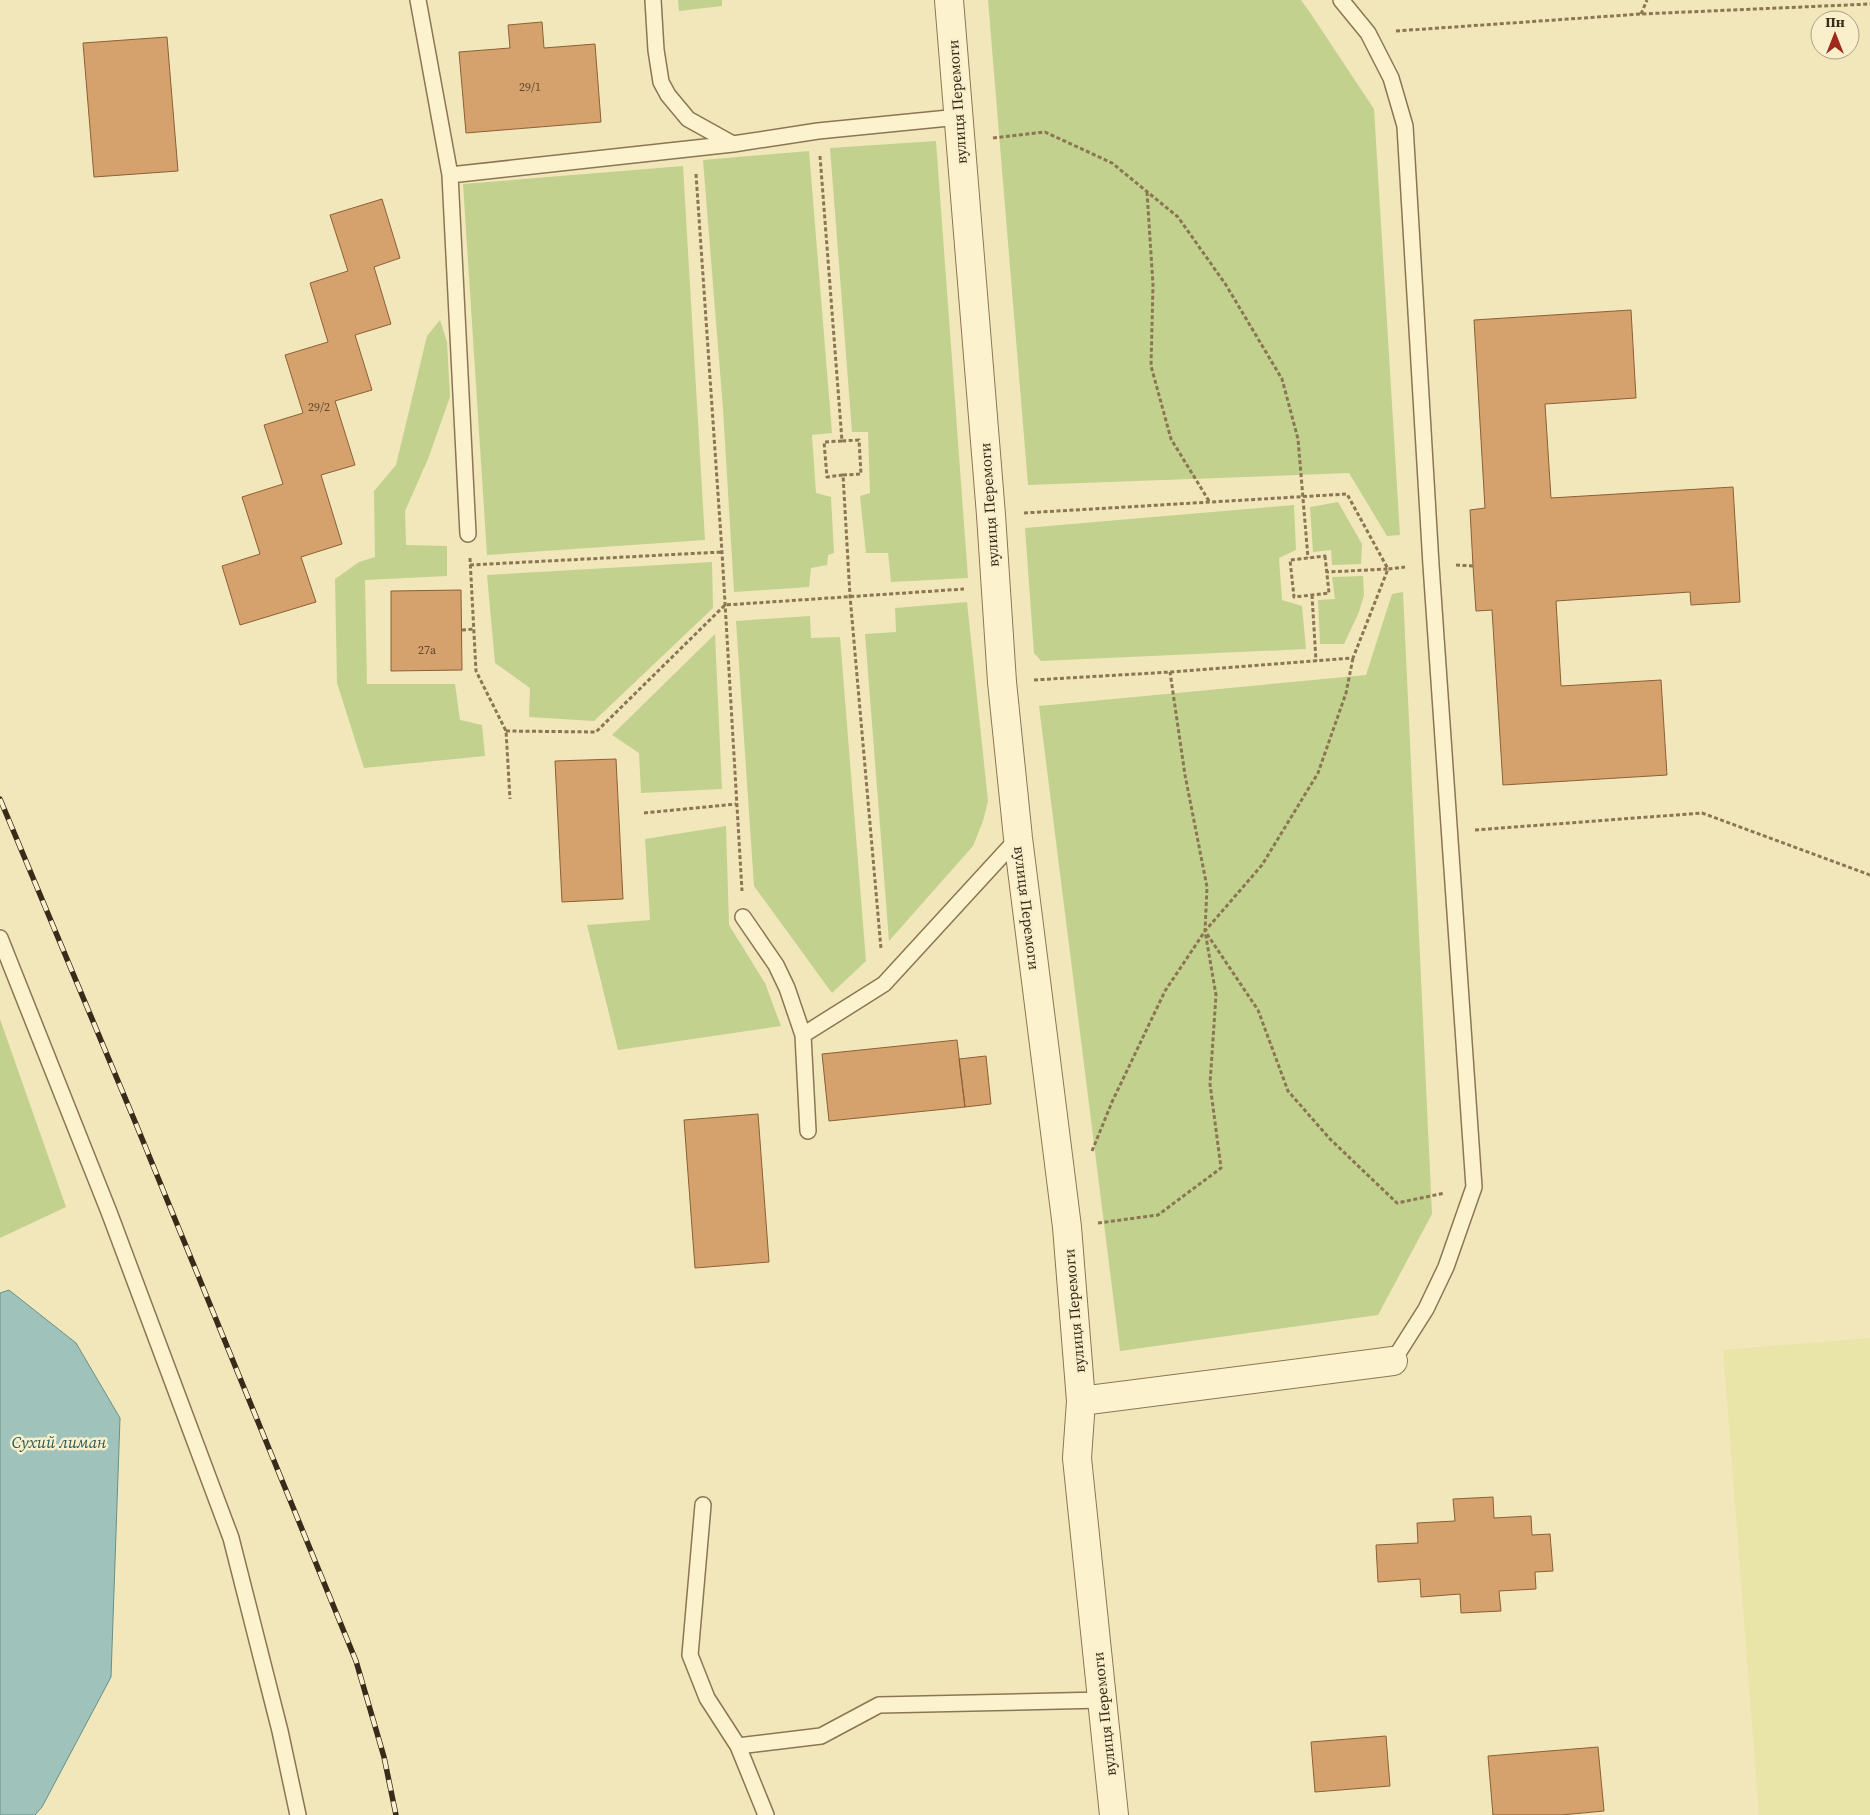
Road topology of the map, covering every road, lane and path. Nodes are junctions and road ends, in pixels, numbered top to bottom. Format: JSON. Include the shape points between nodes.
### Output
{"nodes":[{"id":1,"x":418,"y":0,"type":"edge"},
{"id":2,"x":653,"y":0,"type":"edge"},
{"id":3,"x":949,"y":0,"type":"edge"},
{"id":4,"x":1341,"y":0,"type":"edge"},
{"id":5,"x":1647,"y":0,"type":"edge"},
{"id":6,"x":1870,"y":4,"type":"edge"},
{"id":7,"x":1641,"y":14,"type":"junction"},
{"id":8,"x":1368,"y":33,"type":"junction"},
{"id":9,"x":959,"y":129,"type":"junction"},
{"id":10,"x":818,"y":131,"type":"junction"},
{"id":11,"x":733,"y":144,"type":"junction"},
{"id":12,"x":694,"y":148,"type":"junction"},
{"id":13,"x":450,"y":175,"type":"junction"},
{"id":14,"x":1147,"y":192,"type":"junction"},
{"id":15,"x":842,"y":441,"type":"junction"},
{"id":16,"x":843,"y":475,"type":"junction"},
{"id":17,"x":1304,"y":496,"type":"junction"},
{"id":18,"x":1209,"y":501,"type":"junction"},
{"id":19,"x":991,"y":515,"type":"junction"},
{"id":20,"x":468,"y":534,"type":"dead end"},
{"id":21,"x":722,"y":552,"type":"junction"},
{"id":22,"x":1308,"y":558,"type":"junction"},
{"id":23,"x":1431,"y":565,"type":"junction"},
{"id":24,"x":1473,"y":566,"type":"dead end"},
{"id":25,"x":1388,"y":569,"type":"junction"},
{"id":26,"x":1327,"y":572,"type":"junction"},
{"id":27,"x":995,"y":588,"type":"junction"},
{"id":28,"x":1312,"y":595,"type":"junction"},
{"id":29,"x":850,"y":596,"type":"junction"},
{"id":30,"x":725,"y":605,"type":"junction"},
{"id":31,"x":474,"y":629,"type":"junction"},
{"id":32,"x":462,"y":630,"type":"dead end"},
{"id":33,"x":1353,"y":658,"type":"junction"},
{"id":34,"x":1316,"y":661,"type":"junction"},
{"id":35,"x":1170,"y":672,"type":"junction"},
{"id":36,"x":1002,"y":682,"type":"junction"},
{"id":37,"x":506,"y":731,"type":"junction"},
{"id":38,"x":510,"y":799,"type":"dead end"},
{"id":39,"x":736,"y":804,"type":"junction"},
{"id":40,"x":644,"y":814,"type":"dead end"},
{"id":41,"x":1450,"y":832,"type":"junction"},
{"id":42,"x":1018,"y":838,"type":"junction"},
{"id":43,"x":1870,"y":875,"type":"edge"},
{"id":44,"x":743,"y":917,"type":"joint"},
{"id":45,"x":1206,"y":931,"type":"junction"},
{"id":46,"x":0,"y":938,"type":"edge"},
{"id":47,"x":884,"y":984,"type":"junction"},
{"id":48,"x":803,"y":1035,"type":"junction"},
{"id":49,"x":808,"y":1131,"type":"dead end"},
{"id":50,"x":1061,"y":1178,"type":"junction"},
{"id":51,"x":1474,"y":1186,"type":"junction"},
{"id":52,"x":1067,"y":1227,"type":"junction"},
{"id":53,"x":1393,"y":1361,"type":"joint"},
{"id":54,"x":1081,"y":1400,"type":"junction"},
{"id":55,"x":703,"y":1505,"type":"dead end"},
{"id":56,"x":1102,"y":1700,"type":"junction"},
{"id":57,"x":738,"y":1746,"type":"junction"},
{"id":58,"x":298,"y":1815,"type":"edge"},
{"id":59,"x":766,"y":1815,"type":"edge"},
{"id":60,"x":1114,"y":1815,"type":"edge"}],
"edges":[{"from":1,"to":13,"type":"lane"},
{"from":2,"to":11,"type":"lane","via":[[661,82],[668,95],[688,119]]},
{"from":3,"to":9,"type":"street","name":"вулиця Перемоги"},
{"from":4,"to":8,"type":"lane"},
{"from":5,"to":7,"type":"path"},
{"from":6,"to":7,"type":"path"},
{"from":7,"to":8,"type":"path"},
{"from":8,"to":23,"type":"lane","via":[[1391,78],[1405,126]]},
{"from":9,"to":10,"type":"lane"},
{"from":9,"to":14,"type":"path","via":[[1045,132],[1112,163]]},
{"from":9,"to":19,"type":"street","name":"вулиця Перемоги"},
{"from":10,"to":11,"type":"lane"},
{"from":10,"to":15,"type":"path"},
{"from":11,"to":12,"type":"lane"},
{"from":12,"to":13,"type":"lane"},
{"from":12,"to":21,"type":"path"},
{"from":13,"to":20,"type":"lane"},
{"from":14,"to":17,"type":"path","via":[[1178,217],[1226,285],[1282,379],[1298,439]]},
{"from":14,"to":18,"type":"path","via":[[1153,285],[1151,366],[1171,439]]},
{"from":15,"to":16,"type":"path","via":[[824,442],[827,476]]},
{"from":15,"to":16,"type":"path","via":[[859,440],[861,474]]},
{"from":16,"to":29,"type":"path"},
{"from":17,"to":18,"type":"path"},
{"from":17,"to":22,"type":"path"},
{"from":17,"to":25,"type":"path","via":[[1347,494]]},
{"from":18,"to":19,"type":"path"},
{"from":19,"to":27,"type":"street","name":"вулиця Перемоги"},
{"from":21,"to":30,"type":"path"},
{"from":21,"to":31,"type":"path","via":[[470,565]]},
{"from":22,"to":26,"type":"path","via":[[1325,556]]},
{"from":22,"to":28,"type":"path","via":[[1290,560],[1294,596]]},
{"from":23,"to":24,"type":"path"},
{"from":23,"to":25,"type":"path"},
{"from":23,"to":41,"type":"lane"},
{"from":25,"to":26,"type":"path"},
{"from":25,"to":33,"type":"path"},
{"from":26,"to":28,"type":"path","via":[[1329,593]]},
{"from":27,"to":29,"type":"path"},
{"from":27,"to":36,"type":"street","name":"вулиця Перемоги"},
{"from":28,"to":34,"type":"path"},
{"from":29,"to":30,"type":"path"},
{"from":29,"to":47,"type":"path"},
{"from":30,"to":37,"type":"path","via":[[596,732]]},
{"from":30,"to":39,"type":"path"},
{"from":31,"to":32,"type":"path"},
{"from":31,"to":37,"type":"path","via":[[476,671]]},
{"from":33,"to":34,"type":"path"},
{"from":33,"to":45,"type":"path","via":[[1346,693],[1318,773],[1262,865]]},
{"from":34,"to":35,"type":"path"},
{"from":35,"to":36,"type":"path"},
{"from":35,"to":45,"type":"path","via":[[1185,775],[1207,887]]},
{"from":36,"to":42,"type":"street","name":"вулиця Перемоги"},
{"from":37,"to":38,"type":"path"},
{"from":39,"to":40,"type":"path"},
{"from":39,"to":44,"type":"path"},
{"from":41,"to":43,"type":"path","via":[[1702,814]]},
{"from":41,"to":51,"type":"lane"},
{"from":42,"to":47,"type":"lane"},
{"from":42,"to":50,"type":"street","name":"вулиця Перемоги"},
{"from":44,"to":48,"type":"lane","via":[[776,965]]},
{"from":45,"to":50,"type":"path","via":[[1165,991],[1112,1102],[1083,1174]]},
{"from":45,"to":51,"type":"path","via":[[1258,1010],[1288,1091],[1330,1139],[1397,1203]]},
{"from":45,"to":52,"type":"path","via":[[1216,995],[1210,1084],[1221,1168],[1158,1215]]},
{"from":46,"to":58,"type":"lane","via":[[109,1212],[230,1538],[280,1731]]},
{"from":47,"to":48,"type":"lane"},
{"from":48,"to":49,"type":"lane"},
{"from":50,"to":52,"type":"street","name":"вулиця Перемоги"},
{"from":51,"to":53,"type":"lane","via":[[1446,1267],[1426,1309]]},
{"from":52,"to":54,"type":"street","name":"вулиця Перемоги"},
{"from":53,"to":54,"type":"street"},
{"from":54,"to":56,"type":"street","name":"вулиця Перемоги","via":[[1077,1458]]},
{"from":55,"to":57,"type":"lane","via":[[690,1655],[707,1698]]},
{"from":56,"to":57,"type":"lane","via":[[879,1705],[821,1736]]},
{"from":56,"to":60,"type":"street","name":"вулиця Перемоги"},
{"from":57,"to":59,"type":"lane"}]}
